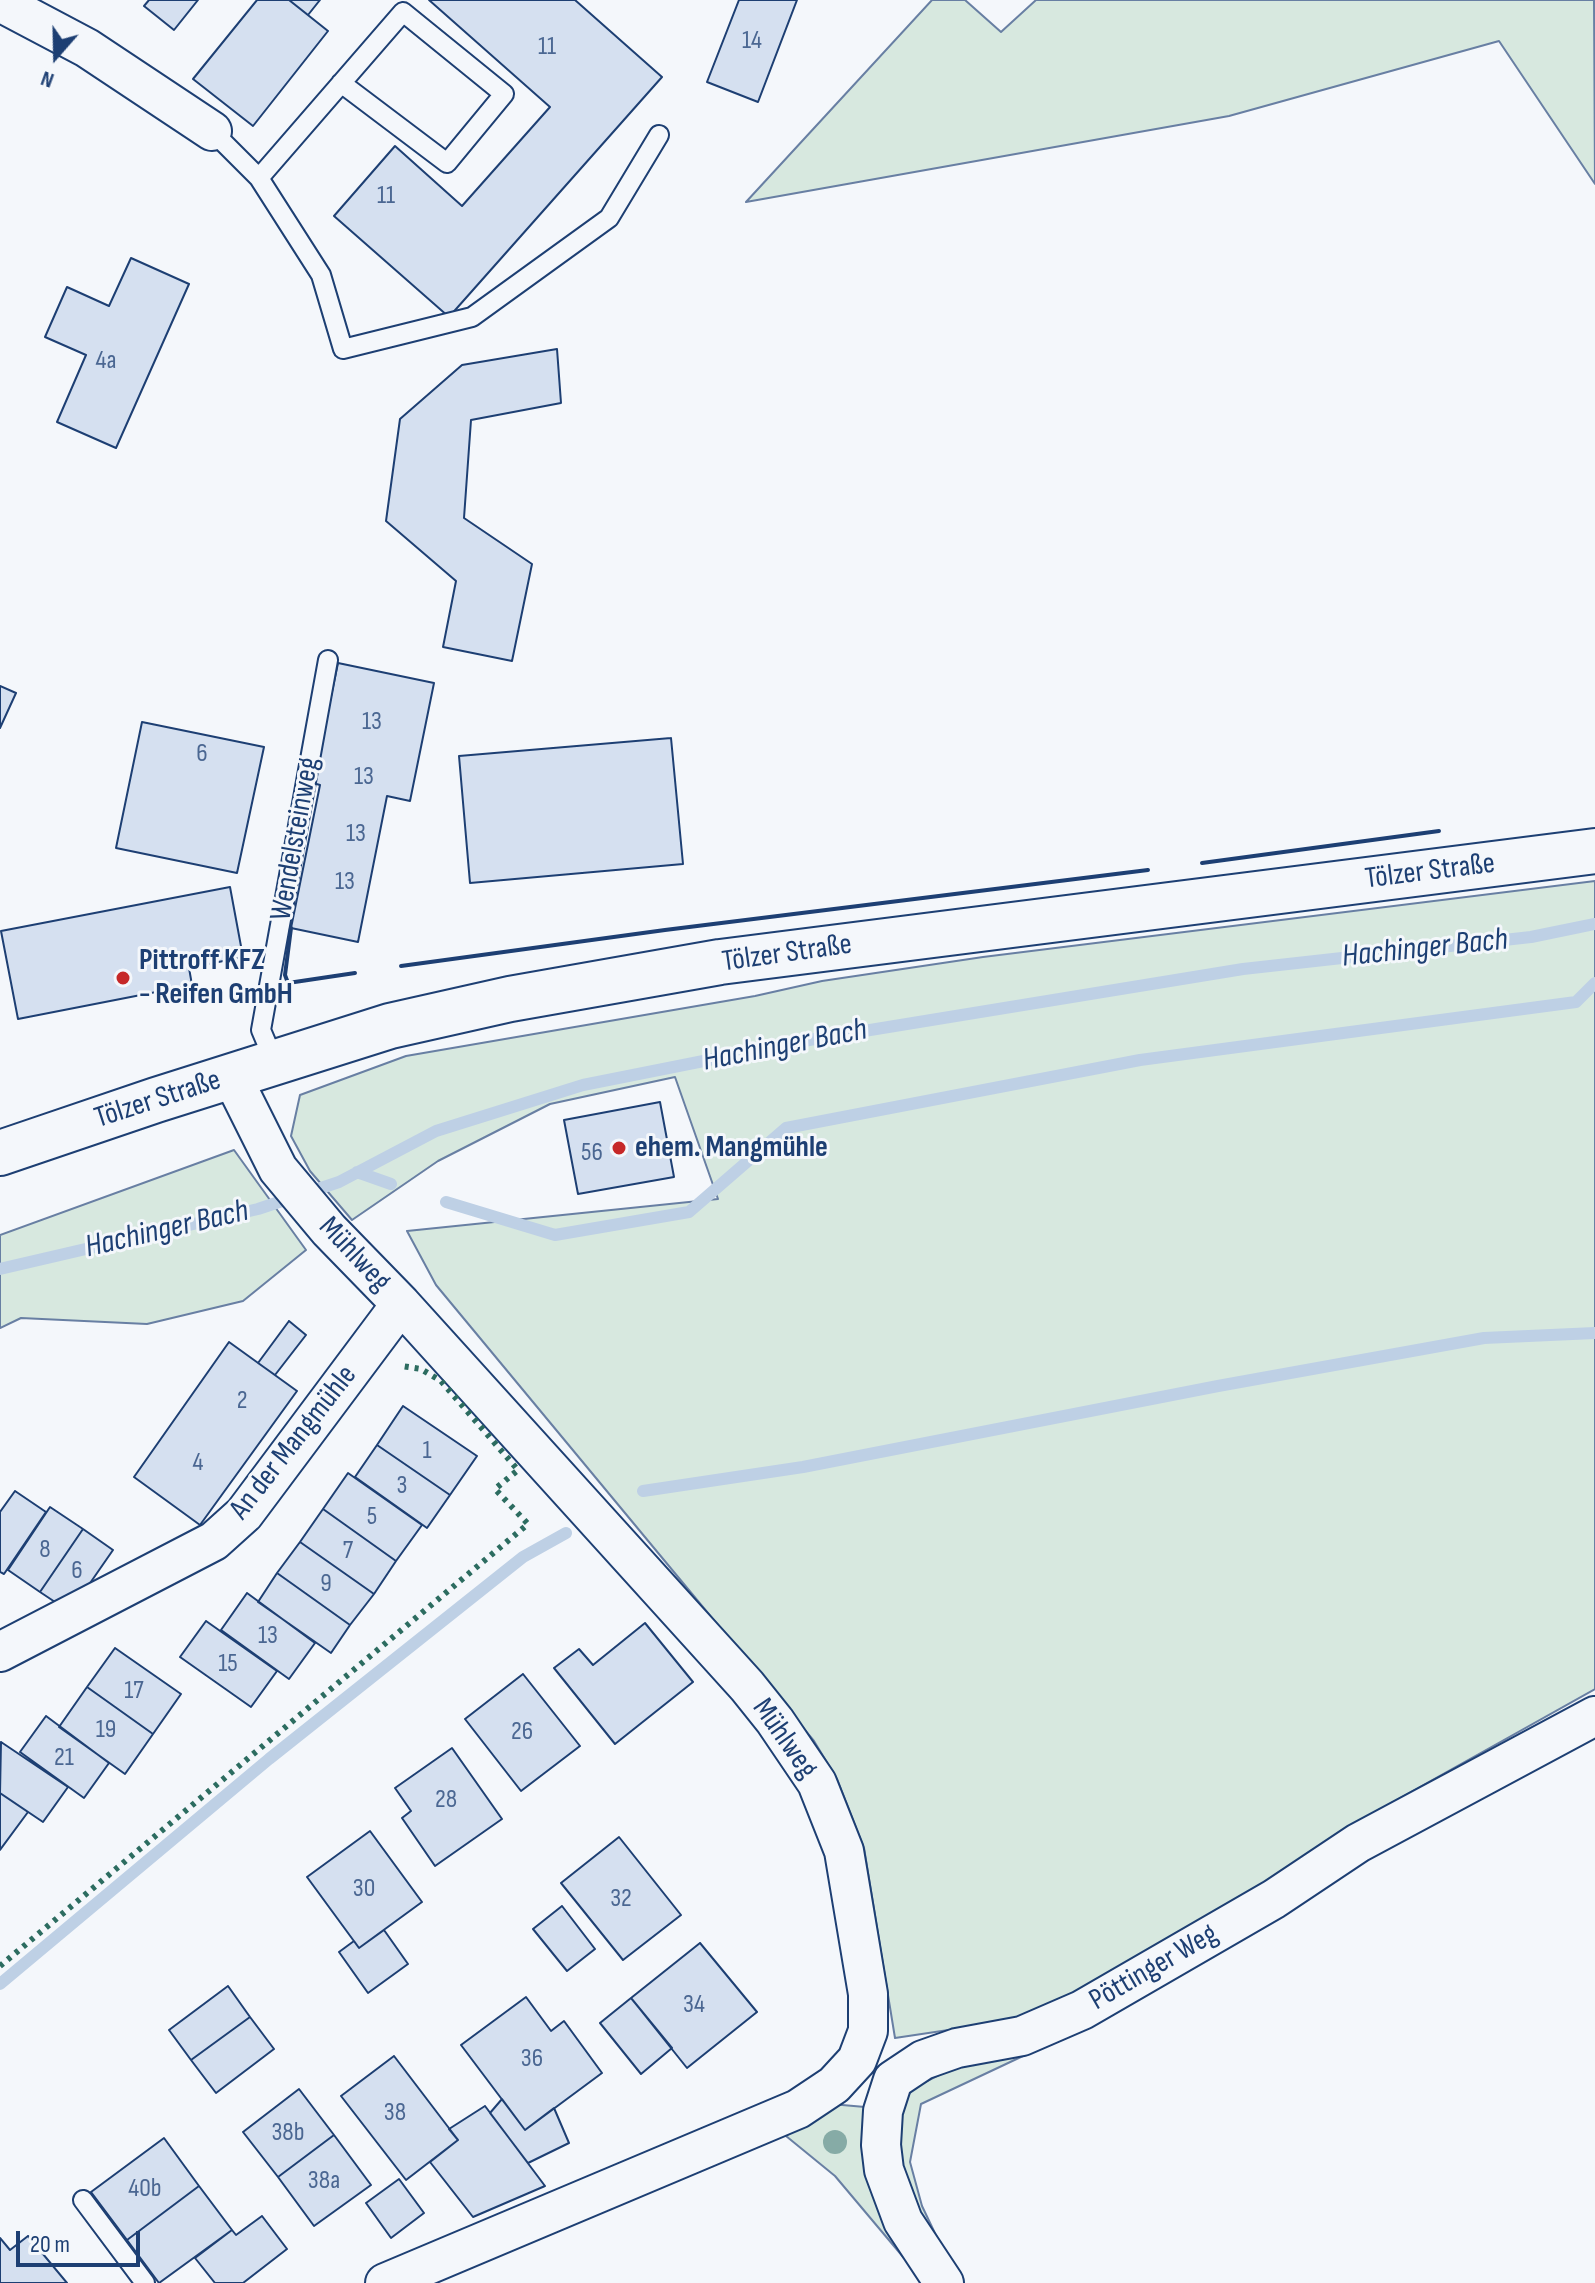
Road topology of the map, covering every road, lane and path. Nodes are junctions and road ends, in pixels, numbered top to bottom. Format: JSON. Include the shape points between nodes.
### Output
{"nodes":[{"id":1,"x":0,"y":2,"type":"edge"},
{"id":2,"x":341,"y":83,"type":"junction"},
{"id":3,"x":212,"y":131,"type":"joint"},
{"id":4,"x":659,"y":135,"type":"dead end"},
{"id":5,"x":259,"y":178,"type":"junction"},
{"id":6,"x":328,"y":660,"type":"dead end"},
{"id":7,"x":1595,"y":851,"type":"edge"},
{"id":8,"x":275,"y":1063,"type":"junction"},
{"id":9,"x":232,"y":1077,"type":"junction"},
{"id":10,"x":0,"y":1153,"type":"edge"},
{"id":11,"x":401,"y":1304,"type":"junction"},
{"id":12,"x":0,"y":1652,"type":"edge"},
{"id":13,"x":1595,"y":1716,"type":"edge"},
{"id":14,"x":875,"y":2070,"type":"junction"},
{"id":15,"x":83,"y":2200,"type":"dead end"},
{"id":16,"x":145,"y":2283,"type":"edge"},
{"id":17,"x":385,"y":2283,"type":"edge"},
{"id":18,"x":944,"y":2283,"type":"edge"}],
"edges":[{"from":1,"to":3,"type":"street","via":[[87,48]]},
{"from":2,"to":2,"type":"lane","via":[[403,12],[504,94],[447,163]]},
{"from":2,"to":5,"type":"lane"},
{"from":3,"to":5,"type":"lane"},
{"from":4,"to":5,"type":"lane","via":[[609,218],[472,317],[343,349],[321,275]]},
{"from":6,"to":8,"type":"lane","name":"Wendelsteinweg","via":[[261,1030]]},
{"from":7,"to":8,"type":"main road","name":"Tölzer Straße","via":[[720,962],[390,1026]]},
{"from":8,"to":9,"type":"main road","name":"Tölzer Straße"},
{"from":9,"to":10,"type":"main road","name":"Tölzer Straße"},
{"from":9,"to":11,"type":"street","name":"Mühlweg","via":[[278,1169]]},
{"from":11,"to":12,"type":"street","name":"An der Mangmühle","via":[[244,1514],[214,1541]]},
{"from":11,"to":14,"type":"street","name":"Mühlweg","via":[[747,1686],[817,1783],[844,1851]]},
{"from":13,"to":14,"type":"street","name":"Pöttinger Weg","via":[[1358,1843],[1274,1899],[1082,2010],[1022,2036]]},
{"from":14,"to":17,"type":"street","name":"Mühlweg","via":[[834,2085],[798,2109]]},
{"from":14,"to":18,"type":"street","via":[[883,2111],[884,2170],[903,2221]]},
{"from":15,"to":16,"type":"lane"}]}
